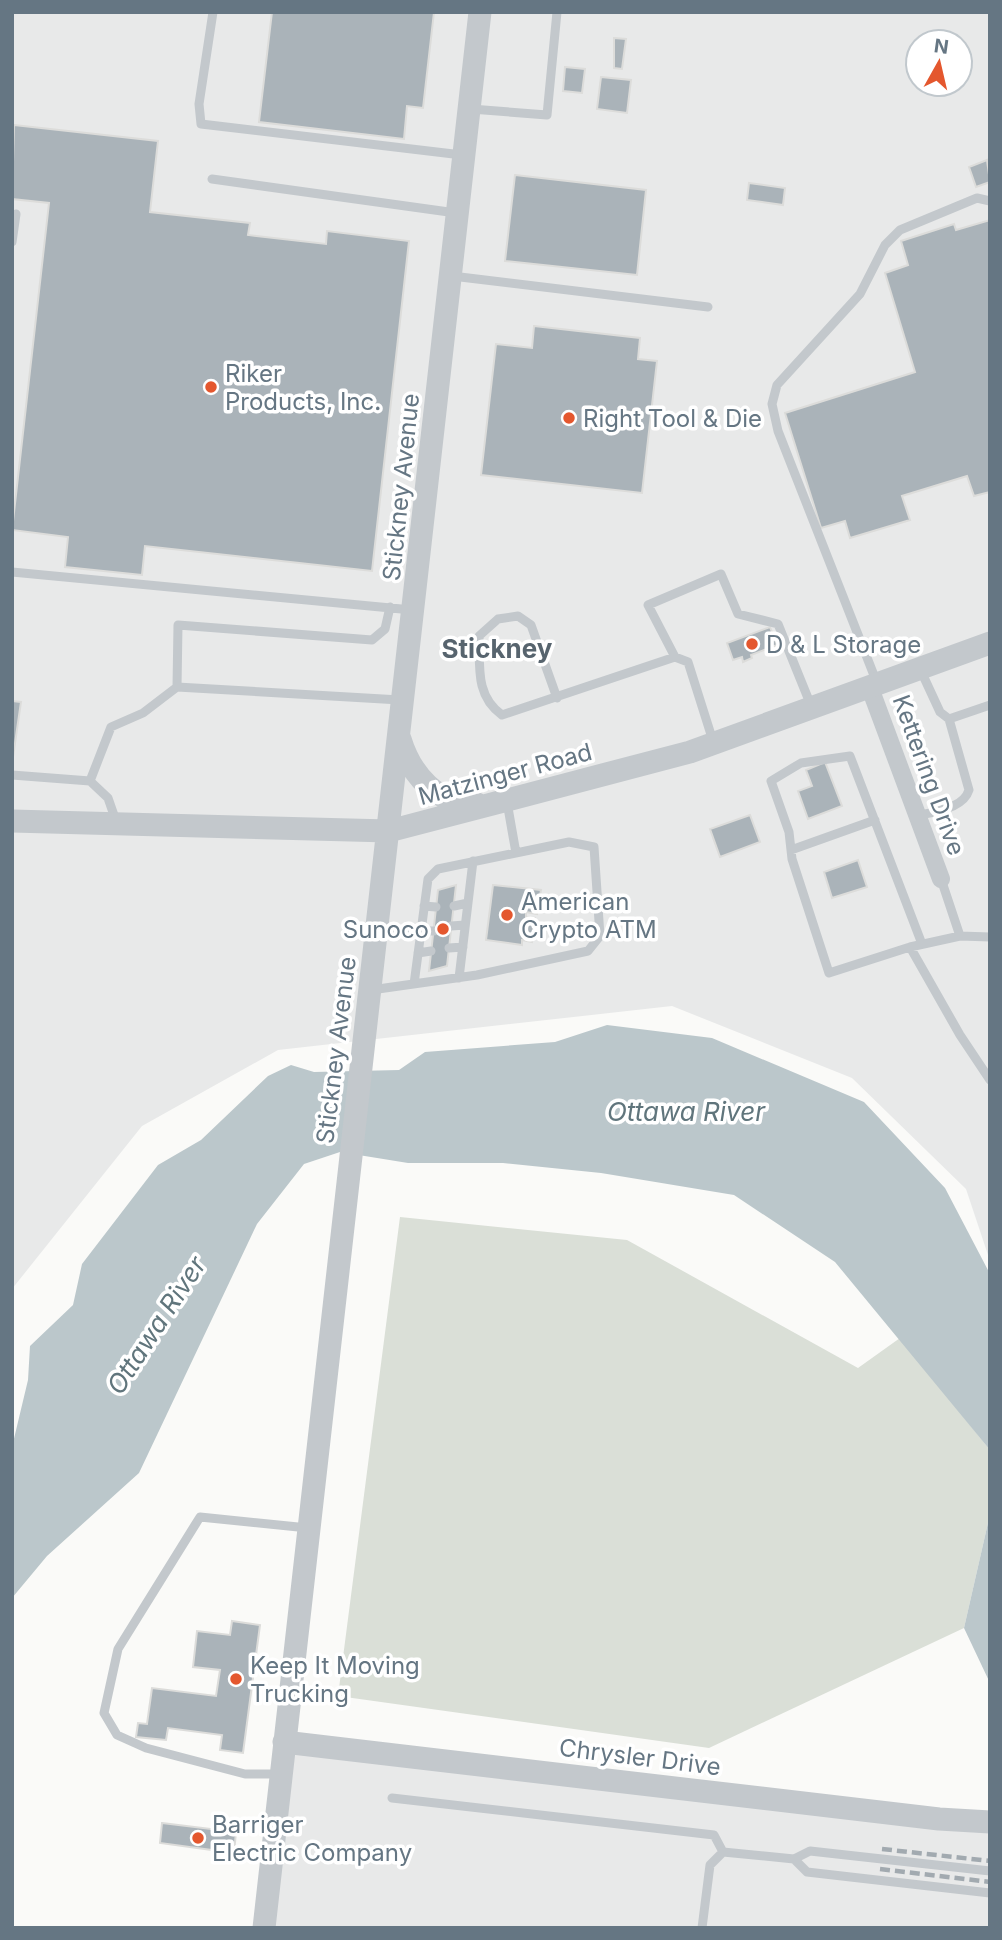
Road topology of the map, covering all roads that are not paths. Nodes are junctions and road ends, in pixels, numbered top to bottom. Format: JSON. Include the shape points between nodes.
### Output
{"nodes":[{"id":1,"x":213,"y":12,"type":"edge"},
{"id":2,"x":480,"y":12,"type":"edge"},
{"id":3,"x":557,"y":12,"type":"edge"},
{"id":4,"x":469,"y":108,"type":"junction"},
{"id":5,"x":464,"y":155,"type":"junction"},
{"id":6,"x":212,"y":179,"type":"dead end"},
{"id":7,"x":990,"y":201,"type":"edge"},
{"id":8,"x":458,"y":213,"type":"junction"},
{"id":9,"x":16,"y":214,"type":"dead end"},
{"id":10,"x":12,"y":242,"type":"edge"},
{"id":11,"x":450,"y":275,"type":"junction"},
{"id":12,"x":708,"y":307,"type":"dead end"},
{"id":13,"x":12,"y":572,"type":"edge"},
{"id":14,"x":390,"y":607,"type":"junction"},
{"id":15,"x":413,"y":610,"type":"junction"},
{"id":16,"x":990,"y":643,"type":"edge"},
{"id":17,"x":675,"y":657,"type":"junction"},
{"id":18,"x":920,"y":669,"type":"junction"},
{"id":19,"x":177,"y":687,"type":"junction"},
{"id":20,"x":874,"y":687,"type":"junction"},
{"id":21,"x":557,"y":698,"type":"junction"},
{"id":22,"x":403,"y":700,"type":"junction"},
{"id":23,"x":990,"y":705,"type":"edge"},
{"id":24,"x":812,"y":709,"type":"junction"},
{"id":25,"x":949,"y":719,"type":"junction"},
{"id":26,"x":399,"y":736,"type":"junction"},
{"id":27,"x":713,"y":743,"type":"junction"},
{"id":28,"x":12,"y":775,"type":"edge"},
{"id":29,"x":90,"y":781,"type":"junction"},
{"id":30,"x":502,"y":801,"type":"junction"},
{"id":31,"x":918,"y":816,"type":"junction"},
{"id":32,"x":875,"y":820,"type":"junction"},
{"id":33,"x":12,"y":821,"type":"edge"},
{"id":34,"x":117,"y":825,"type":"junction"},
{"id":35,"x":389,"y":831,"type":"junction"},
{"id":36,"x":791,"y":850,"type":"junction"},
{"id":37,"x":516,"y":853,"type":"junction"},
{"id":38,"x":473,"y":862,"type":"junction"},
{"id":39,"x":941,"y":879,"type":"joint"},
{"id":40,"x":468,"y":904,"type":"junction"},
{"id":41,"x":424,"y":906,"type":"junction"},
{"id":42,"x":454,"y":906,"type":"dead end"},
{"id":43,"x":436,"y":907,"type":"dead end"},
{"id":44,"x":465,"y":925,"type":"junction"},
{"id":45,"x":452,"y":926,"type":"dead end"},
{"id":46,"x":377,"y":930,"type":"junction"},
{"id":47,"x":434,"y":931,"type":"dead end"},
{"id":48,"x":421,"y":932,"type":"junction"},
{"id":49,"x":960,"y":936,"type":"junction"},
{"id":50,"x":990,"y":937,"type":"edge"},
{"id":51,"x":922,"y":944,"type":"junction"},
{"id":52,"x":463,"y":947,"type":"junction"},
{"id":53,"x":910,"y":947,"type":"junction"},
{"id":54,"x":449,"y":948,"type":"dead end"},
{"id":55,"x":431,"y":951,"type":"dead end"},
{"id":56,"x":418,"y":953,"type":"junction"},
{"id":57,"x":459,"y":978,"type":"junction"},
{"id":58,"x":414,"y":984,"type":"junction"},
{"id":59,"x":369,"y":990,"type":"junction"},
{"id":60,"x":990,"y":1080,"type":"edge"},
{"id":61,"x":308,"y":1528,"type":"junction"},
{"id":62,"x":284,"y":1742,"type":"junction"},
{"id":63,"x":280,"y":1774,"type":"junction"},
{"id":64,"x":392,"y":1798,"type":"dead end"},
{"id":65,"x":990,"y":1822,"type":"edge"},
{"id":66,"x":723,"y":1852,"type":"junction"},
{"id":67,"x":794,"y":1859,"type":"junction"},
{"id":68,"x":990,"y":1871,"type":"edge"},
{"id":69,"x":990,"y":1893,"type":"edge"},
{"id":70,"x":264,"y":1928,"type":"edge"},
{"id":71,"x":702,"y":1928,"type":"edge"}],
"edges":[{"from":1,"to":5,"type":"lane","via":[[199,104],[201,124]]},
{"from":2,"to":4,"type":"street","name":"Stickney Avenue"},
{"from":3,"to":4,"type":"lane","via":[[547,115]]},
{"from":4,"to":5,"type":"street","name":"Stickney Avenue"},
{"from":5,"to":8,"type":"street","name":"Stickney Avenue"},
{"from":6,"to":8,"type":"lane"},
{"from":7,"to":20,"type":"lane","via":[[977,198],[900,230],[885,245],[860,294],[777,385],[772,404],[778,431]]},
{"from":8,"to":11,"type":"street","name":"Stickney Avenue"},
{"from":9,"to":10,"type":"lane"},
{"from":11,"to":12,"type":"lane"},
{"from":11,"to":15,"type":"street","name":"Stickney Avenue"},
{"from":13,"to":14,"type":"lane"},
{"from":14,"to":15,"type":"lane"},
{"from":14,"to":19,"type":"lane","via":[[386,629],[372,640],[178,625]]},
{"from":15,"to":22,"type":"street","name":"Stickney Avenue"},
{"from":16,"to":18,"type":"street","name":"Matzinger Road"},
{"from":17,"to":21,"type":"lane"},
{"from":17,"to":24,"type":"lane","via":[[648,605],[721,575],[738,614],[778,624]]},
{"from":17,"to":27,"type":"lane","via":[[688,662]]},
{"from":18,"to":20,"type":"street","name":"Matzinger Road"},
{"from":18,"to":25,"type":"lane","via":[[940,712]]},
{"from":19,"to":22,"type":"lane"},
{"from":19,"to":29,"type":"lane","via":[[143,713],[111,727]]},
{"from":20,"to":24,"type":"street","name":"Matzinger Road"},
{"from":20,"to":31,"type":"street","name":"Kettering Drive"},
{"from":21,"to":21,"type":"lane","via":[[502,715],[491,707],[481,689],[479,636],[498,619],[518,616],[531,625]]},
{"from":22,"to":26,"type":"street","name":"Stickney Avenue"},
{"from":23,"to":25,"type":"lane"},
{"from":24,"to":27,"type":"street","name":"Matzinger Road"},
{"from":25,"to":31,"type":"lane","via":[[969,790],[961,803]]},
{"from":26,"to":30,"type":"street","via":[[409,764],[427,787],[472,804]]},
{"from":26,"to":35,"type":"street","name":"Stickney Avenue"},
{"from":27,"to":30,"type":"street","name":"Matzinger Road"},
{"from":28,"to":29,"type":"lane"},
{"from":29,"to":34,"type":"lane","via":[[108,798]]},
{"from":30,"to":35,"type":"street","name":"Matzinger Road"},
{"from":30,"to":37,"type":"lane"},
{"from":31,"to":39,"type":"street","name":"Kettering Drive"},
{"from":32,"to":36,"type":"lane"},
{"from":32,"to":36,"type":"lane","via":[[850,756],[801,763],[771,781]]},
{"from":32,"to":51,"type":"lane"},
{"from":33,"to":34,"type":"street","name":"Matzinger Road"},
{"from":34,"to":35,"type":"street","name":"Matzinger Road"},
{"from":35,"to":46,"type":"street","name":"Stickney Avenue"},
{"from":36,"to":53,"type":"lane","via":[[828,973]]},
{"from":37,"to":38,"type":"lane"},
{"from":37,"to":57,"type":"lane","via":[[569,842],[593,847],[600,936],[588,951]]},
{"from":38,"to":40,"type":"lane"},
{"from":38,"to":41,"type":"lane","via":[[438,869],[428,879]]},
{"from":39,"to":49,"type":"lane"},
{"from":40,"to":42,"type":"lane"},
{"from":40,"to":44,"type":"lane"},
{"from":41,"to":43,"type":"lane"},
{"from":41,"to":48,"type":"lane"},
{"from":44,"to":45,"type":"lane"},
{"from":44,"to":52,"type":"lane"},
{"from":46,"to":48,"type":"lane"},
{"from":46,"to":59,"type":"street","name":"Stickney Avenue"},
{"from":47,"to":48,"type":"lane"},
{"from":48,"to":56,"type":"lane"},
{"from":49,"to":50,"type":"lane"},
{"from":49,"to":51,"type":"lane"},
{"from":51,"to":53,"type":"lane"},
{"from":52,"to":54,"type":"lane"},
{"from":52,"to":57,"type":"lane"},
{"from":53,"to":60,"type":"lane"},
{"from":55,"to":56,"type":"lane"},
{"from":56,"to":58,"type":"lane"},
{"from":57,"to":58,"type":"lane"},
{"from":58,"to":59,"type":"lane"},
{"from":59,"to":61,"type":"street","name":"Stickney Avenue"},
{"from":61,"to":62,"type":"street","name":"Stickney Avenue"},
{"from":61,"to":63,"type":"lane","via":[[200,1517],[118,1649],[104,1713],[117,1735],[146,1748],[245,1774]]},
{"from":62,"to":63,"type":"street","name":"Stickney Avenue"},
{"from":62,"to":65,"type":"street","name":"Chrysler Drive"},
{"from":63,"to":70,"type":"street","name":"Stickney Avenue"},
{"from":64,"to":66,"type":"lane","via":[[714,1835]]},
{"from":66,"to":67,"type":"lane"},
{"from":66,"to":71,"type":"lane","via":[[710,1866]]},
{"from":67,"to":68,"type":"lane","via":[[810,1851]]},
{"from":67,"to":69,"type":"lane","via":[[807,1872]]}]}
